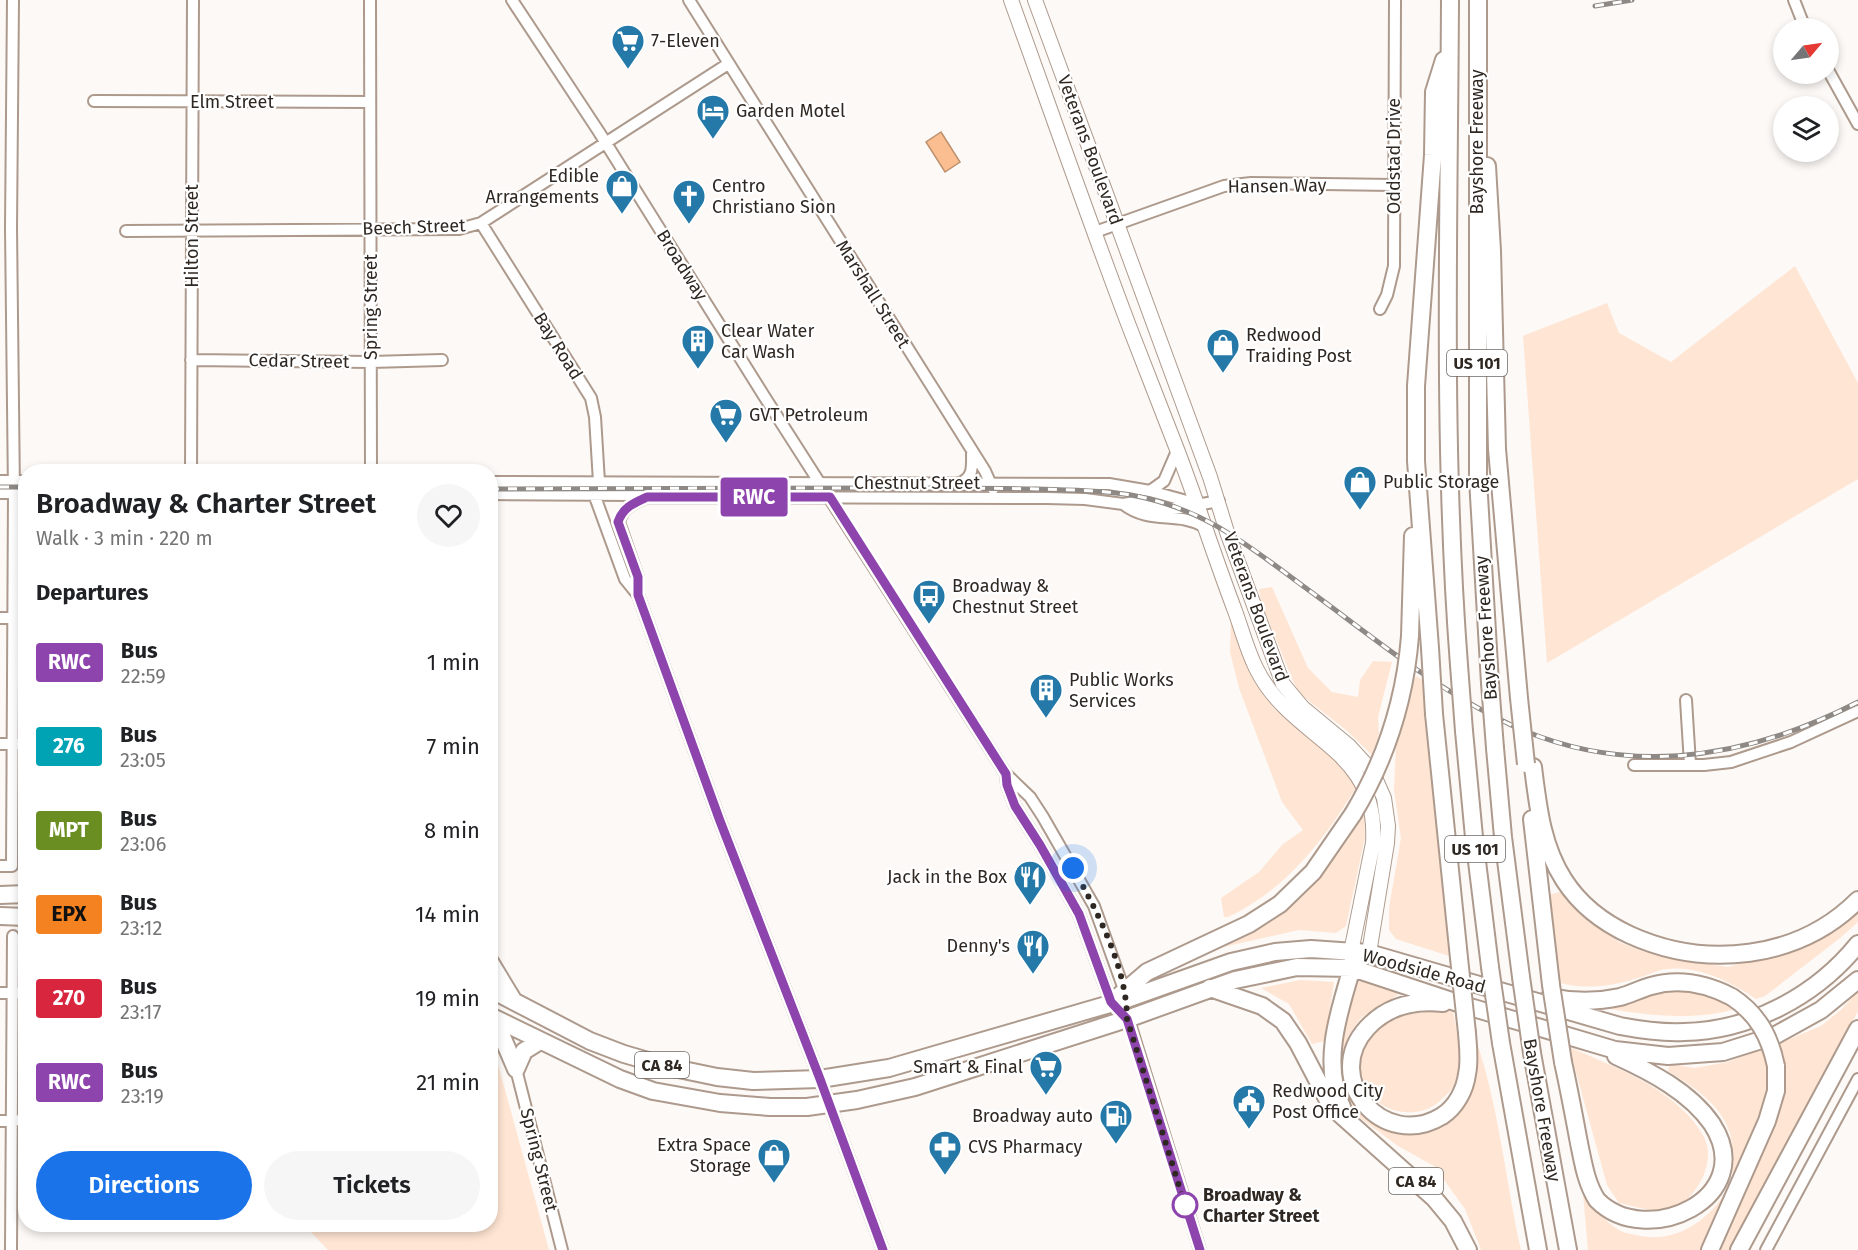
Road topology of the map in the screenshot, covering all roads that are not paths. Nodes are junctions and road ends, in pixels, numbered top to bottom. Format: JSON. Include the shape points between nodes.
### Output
{"nodes":[{"id":1,"x":13,"y":0,"type":"edge"},
{"id":2,"x":193,"y":0,"type":"edge"},
{"id":3,"x":370,"y":0,"type":"edge"},
{"id":4,"x":512,"y":0,"type":"edge"},
{"id":5,"x":689,"y":0,"type":"edge"},
{"id":6,"x":1011,"y":0,"type":"edge"},
{"id":7,"x":1035,"y":0,"type":"edge"},
{"id":8,"x":1395,"y":0,"type":"edge"},
{"id":9,"x":1450,"y":0,"type":"edge"},
{"id":10,"x":1478,"y":0,"type":"edge"},
{"id":11,"x":1794,"y":0,"type":"edge"},
{"id":12,"x":1801,"y":18,"type":"edge"},
{"id":13,"x":1450,"y":42,"type":"junction"},
{"id":14,"x":1478,"y":42,"type":"junction"},
{"id":15,"x":728,"y":64,"type":"junction"},
{"id":16,"x":1836,"y":84,"type":"edge"},
{"id":17,"x":0,"y":100,"type":"edge"},
{"id":18,"x":12,"y":100,"type":"junction"},
{"id":19,"x":94,"y":101,"type":"dead end"},
{"id":20,"x":192,"y":102,"type":"junction"},
{"id":21,"x":370,"y":102,"type":"junction"},
{"id":22,"x":1858,"y":124,"type":"edge"},
{"id":23,"x":605,"y":142,"type":"junction"},
{"id":24,"x":1394,"y":185,"type":"junction"},
{"id":25,"x":481,"y":223,"type":"junction"},
{"id":26,"x":1117,"y":224,"type":"junction"},
{"id":27,"x":5,"y":228,"type":"edge"},
{"id":28,"x":193,"y":230,"type":"junction"},
{"id":29,"x":371,"y":230,"type":"junction"},
{"id":30,"x":126,"y":231,"type":"dead end"},
{"id":31,"x":1095,"y":232,"type":"junction"},
{"id":32,"x":1380,"y":309,"type":"dead end"},
{"id":33,"x":6,"y":358,"type":"edge"},
{"id":34,"x":191,"y":360,"type":"junction"},
{"id":35,"x":442,"y":360,"type":"dead end"},
{"id":36,"x":371,"y":362,"type":"junction"},
{"id":37,"x":972,"y":450,"type":"junction"},
{"id":38,"x":1177,"y":451,"type":"junction"},
{"id":39,"x":1416,"y":461,"type":"junction"},
{"id":40,"x":191,"y":464,"type":"edge"},
{"id":41,"x":371,"y":464,"type":"edge"},
{"id":42,"x":0,"y":481,"type":"edge"},
{"id":43,"x":14,"y":481,"type":"junction"},
{"id":44,"x":18,"y":481,"type":"edge"},
{"id":45,"x":599,"y":482,"type":"junction"},
{"id":46,"x":498,"y":483,"type":"edge"},
{"id":47,"x":821,"y":483,"type":"junction"},
{"id":48,"x":960,"y":483,"type":"junction"},
{"id":49,"x":991,"y":483,"type":"junction"},
{"id":50,"x":1150,"y":491,"type":"junction"},
{"id":51,"x":0,"y":493,"type":"edge"},
{"id":52,"x":14,"y":493,"type":"junction"},
{"id":53,"x":18,"y":493,"type":"edge"},
{"id":54,"x":498,"y":494,"type":"edge"},
{"id":55,"x":594,"y":494,"type":"junction"},
{"id":56,"x":647,"y":497,"type":"junction"},
{"id":57,"x":830,"y":497,"type":"junction"},
{"id":58,"x":995,"y":498,"type":"junction"},
{"id":59,"x":1219,"y":501,"type":"junction"},
{"id":60,"x":1123,"y":504,"type":"junction"},
{"id":61,"x":1197,"y":504,"type":"junction"},
{"id":62,"x":1203,"y":526,"type":"junction"},
{"id":63,"x":638,"y":595,"type":"junction"},
{"id":64,"x":0,"y":618,"type":"edge"},
{"id":65,"x":13,"y":618,"type":"junction"},
{"id":66,"x":18,"y":618,"type":"edge"},
{"id":67,"x":1686,"y":700,"type":"dead end"},
{"id":68,"x":1858,"y":711,"type":"edge"},
{"id":69,"x":6,"y":744,"type":"edge"},
{"id":70,"x":1690,"y":764,"type":"junction"},
{"id":71,"x":1634,"y":765,"type":"dead end"},
{"id":72,"x":1530,"y":766,"type":"junction"},
{"id":73,"x":1006,"y":774,"type":"junction"},
{"id":74,"x":0,"y":866,"type":"edge"},
{"id":75,"x":0,"y":894,"type":"edge"},
{"id":76,"x":18,"y":894,"type":"edge"},
{"id":77,"x":1858,"y":900,"type":"edge"},
{"id":78,"x":0,"y":916,"type":"edge"},
{"id":79,"x":18,"y":916,"type":"edge"},
{"id":80,"x":13,"y":936,"type":"dead end"},
{"id":81,"x":1858,"y":944,"type":"edge"},
{"id":82,"x":1368,"y":953,"type":"junction"},
{"id":83,"x":1352,"y":960,"type":"junction"},
{"id":84,"x":498,"y":975,"type":"edge"},
{"id":85,"x":1450,"y":976,"type":"junction"},
{"id":86,"x":1858,"y":980,"type":"edge"},
{"id":87,"x":1210,"y":988,"type":"junction"},
{"id":88,"x":0,"y":993,"type":"edge"},
{"id":89,"x":13,"y":993,"type":"junction"},
{"id":90,"x":18,"y":993,"type":"edge"},
{"id":91,"x":498,"y":993,"type":"edge"},
{"id":92,"x":1121,"y":997,"type":"junction"},
{"id":93,"x":516,"y":1003,"type":"junction"},
{"id":94,"x":1470,"y":1007,"type":"junction"},
{"id":95,"x":1127,"y":1019,"type":"junction"},
{"id":96,"x":498,"y":1020,"type":"edge"},
{"id":97,"x":1858,"y":1029,"type":"edge"},
{"id":98,"x":498,"y":1030,"type":"edge"},
{"id":99,"x":1565,"y":1035,"type":"junction"},
{"id":100,"x":540,"y":1041,"type":"junction"},
{"id":101,"x":516,"y":1069,"type":"junction"},
{"id":102,"x":820,"y":1079,"type":"junction"},
{"id":103,"x":1858,"y":1079,"type":"edge"},
{"id":104,"x":829,"y":1105,"type":"junction"},
{"id":105,"x":13,"y":1120,"type":"junction"},
{"id":106,"x":18,"y":1120,"type":"edge"},
{"id":107,"x":0,"y":1121,"type":"edge"},
{"id":108,"x":1350,"y":1124,"type":"junction"},
{"id":109,"x":8,"y":1248,"type":"edge"},
{"id":110,"x":562,"y":1250,"type":"edge"},
{"id":111,"x":883,"y":1250,"type":"edge"},
{"id":112,"x":1200,"y":1250,"type":"edge"},
{"id":113,"x":1468,"y":1250,"type":"edge"},
{"id":114,"x":1538,"y":1250,"type":"edge"},
{"id":115,"x":1568,"y":1250,"type":"edge"},
{"id":116,"x":1710,"y":1250,"type":"edge"},
{"id":117,"x":1739,"y":1250,"type":"edge"},
{"id":118,"x":1766,"y":1250,"type":"edge"}],
"edges":[{"from":1,"to":18,"type":"street"},
{"from":2,"to":20,"type":"street","name":"Hilton Street"},
{"from":3,"to":21,"type":"street","name":"Spring Street"},
{"from":4,"to":23,"type":"street","name":"Broadway"},
{"from":5,"to":15,"type":"street","name":"Marshall Street"},
{"from":6,"to":31,"type":"main road","name":"Veterans Boulevard"},
{"from":7,"to":26,"type":"main road","name":"Veterans Boulevard"},
{"from":8,"to":24,"type":"street","name":"Oddstad Drive"},
{"from":9,"to":13,"type":"highway","name":"Bayshore Freeway","number":"US 101"},
{"from":10,"to":14,"type":"highway","name":"Bayshore Freeway","number":"US 101"},
{"from":11,"to":12,"type":"street"},
{"from":13,"to":39,"type":"highway","via":[[1434,92],[1416,386]]},
{"from":13,"to":114,"type":"highway","name":"Bayshore Freeway","number":"US 101","bridge":true,"via":[[1448,431],[1459,665],[1490,967]]},
{"from":14,"to":72,"type":"highway","bridge":true,"via":[[1490,210],[1497,449]]},
{"from":14,"to":115,"type":"highway","name":"Bayshore Freeway","number":"US 101","bridge":true,"via":[[1478,479],[1490,683],[1503,837],[1521,977]]},
{"from":15,"to":23,"type":"street","name":"Beech Street"},
{"from":15,"to":37,"type":"street","name":"Marshall Street"},
{"from":16,"to":22,"type":"street"},
{"from":17,"to":18,"type":"street"},
{"from":18,"to":27,"type":"street"},
{"from":19,"to":20,"type":"street","name":"Elm Street"},
{"from":20,"to":21,"type":"street","name":"Elm Street"},
{"from":20,"to":28,"type":"street","name":"Hilton Street"},
{"from":21,"to":29,"type":"street","name":"Spring Street"},
{"from":23,"to":25,"type":"street","name":"Beech Street"},
{"from":23,"to":47,"type":"street","name":"Broadway"},
{"from":24,"to":26,"type":"street","name":"Hansen Way","via":[[1237,184]]},
{"from":24,"to":32,"type":"street","name":"Oddstad Drive","via":[[1394,266]]},
{"from":25,"to":29,"type":"street","name":"Beech Street","via":[[459,229]]},
{"from":25,"to":45,"type":"street","name":"Bay Road","via":[[591,398]]},
{"from":26,"to":31,"type":"street","name":"Hansen Way"},
{"from":26,"to":59,"type":"main road","name":"Veterans Boulevard"},
{"from":27,"to":33,"type":"street"},
{"from":28,"to":29,"type":"street","name":"Beech Street"},
{"from":28,"to":30,"type":"street","name":"Beech Street"},
{"from":28,"to":34,"type":"street","name":"Hilton Street"},
{"from":29,"to":36,"type":"street","name":"Spring Street"},
{"from":31,"to":38,"type":"main road","name":"Veterans Boulevard"},
{"from":33,"to":43,"type":"street"},
{"from":34,"to":36,"type":"street","name":"Cedar Street"},
{"from":34,"to":40,"type":"street","name":"Hilton Street"},
{"from":35,"to":36,"type":"street","name":"Cedar Street"},
{"from":36,"to":41,"type":"street","name":"Spring Street"},
{"from":37,"to":48,"type":"street","via":[[973,467],[967,480]]},
{"from":37,"to":49,"type":"street","name":"Marshall Street"},
{"from":38,"to":50,"type":"street","via":[[1164,481]]},
{"from":38,"to":61,"type":"main road","name":"Veterans Boulevard"},
{"from":39,"to":92,"type":"highway","bridge":true,"via":[[1406,677],[1392,731],[1372,780],[1313,872],[1280,904],[1249,924],[1147,972]]},
{"from":39,"to":94,"type":"highway","bridge":true,"via":[[1434,714],[1459,958],[1467,1033],[1467,1075],[1459,1098],[1445,1114],[1426,1123],[1404,1126],[1380,1118],[1361,1101],[1352,1079],[1352,1058],[1359,1038],[1373,1022],[1392,1009],[1413,1004],[1439,1003]]},
{"from":42,"to":43,"type":"street"},
{"from":43,"to":44,"type":"street"},
{"from":43,"to":52,"type":"street"},
{"from":45,"to":46,"type":"street","name":"Chestnut Street"},
{"from":45,"to":47,"type":"street","name":"Chestnut Street"},
{"from":47,"to":48,"type":"street","name":"Chestnut Street"},
{"from":47,"to":57,"type":"street","name":"Broadway"},
{"from":48,"to":49,"type":"street","name":"Chestnut Street"},
{"from":49,"to":50,"type":"street","name":"Chestnut Street","via":[[1109,484]]},
{"from":49,"to":58,"type":"street","name":"Marshall Street"},
{"from":50,"to":61,"type":"street","name":"Chestnut Street"},
{"from":51,"to":52,"type":"street"},
{"from":52,"to":53,"type":"street"},
{"from":52,"to":65,"type":"street"},
{"from":54,"to":55,"type":"street","name":"Chestnut Street"},
{"from":55,"to":56,"type":"street","name":"Chestnut Street"},
{"from":55,"to":63,"type":"street","via":[[625,579]]},
{"from":56,"to":57,"type":"street","name":"Chestnut Street"},
{"from":56,"to":63,"type":"street","via":[[628,506],[618,522],[638,577]]},
{"from":57,"to":58,"type":"street","name":"Chestnut Street"},
{"from":57,"to":73,"type":"street","name":"Broadway"},
{"from":58,"to":60,"type":"street","name":"Chestnut Street","via":[[1085,499]]},
{"from":59,"to":61,"type":"street","name":"Chestnut Street"},
{"from":59,"to":82,"type":"main road","name":"Veterans Boulevard","via":[[1283,684],[1303,708],[1361,757],[1384,798],[1387,843]]},
{"from":60,"to":61,"type":"street","name":"Chestnut Street","via":[[1135,502],[1162,508]]},
{"from":60,"to":62,"type":"street","via":[[1133,512],[1156,518],[1185,518]]},
{"from":61,"to":62,"type":"main road","name":"Veterans Boulevard"},
{"from":62,"to":83,"type":"main road","name":"Veterans Boulevard","via":[[1261,677],[1278,702],[1351,766],[1370,801],[1373,843]]},
{"from":63,"to":102,"type":"street"},
{"from":64,"to":65,"type":"street"},
{"from":65,"to":66,"type":"street"},
{"from":65,"to":69,"type":"street"},
{"from":67,"to":70,"type":"street"},
{"from":68,"to":70,"type":"street","via":[[1813,734],[1731,762]]},
{"from":69,"to":74,"type":"street","via":[[12,866]]},
{"from":70,"to":71,"type":"street"},
{"from":72,"to":77,"type":"highway","via":[[1544,834],[1564,880],[1594,913],[1639,939],[1691,954],[1751,953],[1812,933]]},
{"from":72,"to":99,"type":"highway","bridge":true,"via":[[1551,985],[1586,1173],[1605,1210],[1625,1224],[1649,1230],[1674,1227],[1695,1216],[1710,1200],[1720,1179],[1723,1157],[1712,1124],[1688,1099],[1660,1079]]},
{"from":73,"to":92,"type":"street","name":"Broadway","via":[[1015,806],[1079,914]]},
{"from":73,"to":92,"type":"street","name":"Broadway","via":[[1036,807],[1094,906]]},
{"from":75,"to":76,"type":"highway"},
{"from":78,"to":79,"type":"highway"},
{"from":80,"to":89,"type":"street"},
{"from":81,"to":85,"type":"highway","name":"Woodside Road","via":[[1821,981],[1779,1007],[1734,1025],[1686,1032],[1620,1026]]},
{"from":82,"to":83,"type":"highway","name":"Woodside Road","number":"CA 84"},
{"from":82,"to":85,"type":"highway","name":"Woodside Road","number":"CA 84"},
{"from":83,"to":87,"type":"highway","name":"Woodside Road","via":[[1261,973]]},
{"from":83,"to":92,"type":"highway","name":"Woodside Road","number":"CA 84","via":[[1311,949],[1257,956]]},
{"from":83,"to":94,"type":"highway","name":"Woodside Road"},
{"from":83,"to":108,"type":"highway","via":[[1333,1064],[1335,1094]]},
{"from":84,"to":93,"type":"highway"},
{"from":85,"to":116,"type":"highway","bridge":true,"via":[[1571,1000],[1610,999],[1673,982],[1703,985],[1742,1004],[1758,1021],[1770,1043],[1776,1066],[1776,1091]]},
{"from":86,"to":99,"type":"highway","name":"Woodside Road","via":[[1790,1029],[1723,1052],[1651,1055],[1614,1050]]},
{"from":87,"to":95,"type":"highway","name":"Woodside Road","number":"CA 84"},
{"from":87,"to":108,"type":"highway","via":[[1262,1006],[1283,1021],[1330,1106]]},
{"from":88,"to":89,"type":"street"},
{"from":89,"to":90,"type":"street"},
{"from":89,"to":105,"type":"street"},
{"from":91,"to":93,"type":"highway","name":"Woodside Road","number":"CA 84"},
{"from":92,"to":95,"type":"street","name":"Broadway"},
{"from":92,"to":95,"type":"street","name":"Broadway"},
{"from":92,"to":102,"type":"highway","name":"Woodside Road","number":"CA 84","via":[[930,1057]]},
{"from":93,"to":102,"type":"highway","name":"Woodside Road","number":"CA 84","via":[[590,1041],[669,1067],[753,1081]]},
{"from":94,"to":99,"type":"highway","name":"Woodside Road"},
{"from":95,"to":104,"type":"highway","name":"Woodside Road","number":"CA 84","via":[[915,1087]]},
{"from":95,"to":112,"type":"street","name":"Broadway"},
{"from":96,"to":100,"type":"highway","name":"Woodside Road","number":"CA 84"},
{"from":97,"to":117,"type":"highway"},
{"from":98,"to":101,"type":"highway"},
{"from":100,"to":101,"type":"highway","via":[[524,1051]]},
{"from":100,"to":104,"type":"highway","name":"Woodside Road","number":"CA 84","via":[[653,1091],[760,1107]]},
{"from":101,"to":110,"type":"street","name":"Spring Street"},
{"from":102,"to":104,"type":"street"},
{"from":103,"to":118,"type":"street"},
{"from":104,"to":111,"type":"street"},
{"from":105,"to":106,"type":"street"},
{"from":105,"to":107,"type":"street"},
{"from":105,"to":109,"type":"street"},
{"from":108,"to":113,"type":"highway","number":"CA 84","via":[[1434,1198],[1453,1221]]}]}
